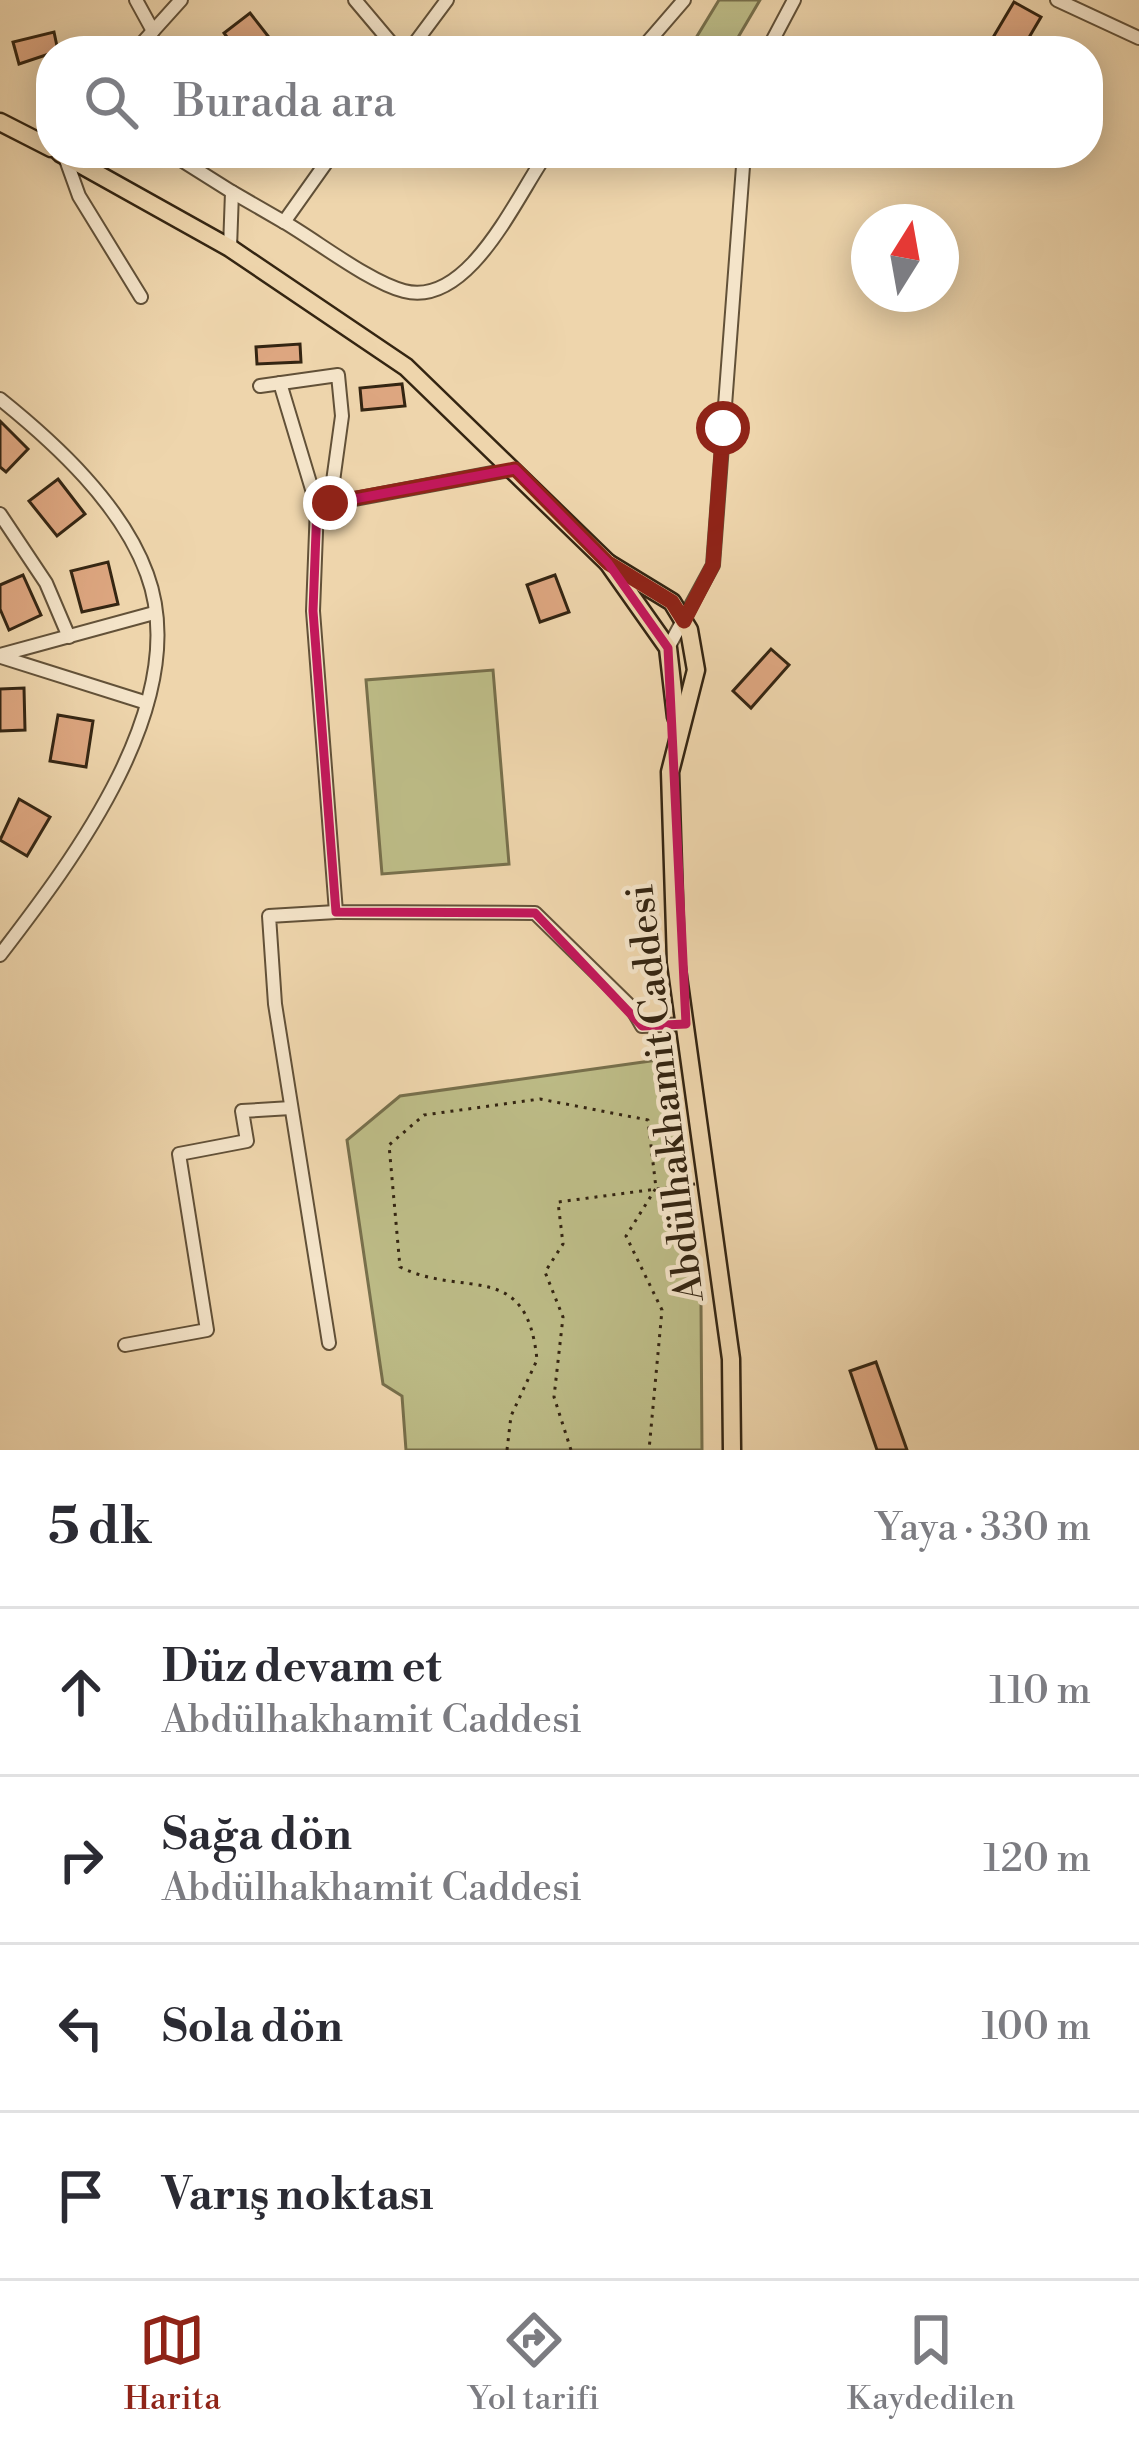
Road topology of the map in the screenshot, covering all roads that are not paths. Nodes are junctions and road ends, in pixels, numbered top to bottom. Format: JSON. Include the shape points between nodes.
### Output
{"nodes":[{"id":1,"x":136,"y":0,"type":"edge"},
{"id":2,"x":181,"y":0,"type":"edge"},
{"id":3,"x":355,"y":0,"type":"edge"},
{"id":4,"x":447,"y":0,"type":"edge"},
{"id":5,"x":684,"y":0,"type":"edge"},
{"id":6,"x":794,"y":0,"type":"edge"},
{"id":7,"x":1057,"y":0,"type":"edge"},
{"id":8,"x":153,"y":31,"type":"junction"},
{"id":9,"x":148,"y":36,"type":"edge"},
{"id":10,"x":385,"y":36,"type":"edge"},
{"id":11,"x":420,"y":36,"type":"edge"},
{"id":12,"x":653,"y":36,"type":"edge"},
{"id":13,"x":775,"y":36,"type":"edge"},
{"id":14,"x":1139,"y":38,"type":"edge"},
{"id":15,"x":0,"y":122,"type":"edge"},
{"id":16,"x":36,"y":140,"type":"edge"},
{"id":17,"x":66,"y":168,"type":"edge"},
{"id":18,"x":88,"y":168,"type":"edge"},
{"id":19,"x":194,"y":168,"type":"edge"},
{"id":20,"x":323,"y":168,"type":"edge"},
{"id":21,"x":537,"y":168,"type":"edge"},
{"id":22,"x":743,"y":168,"type":"edge"},
{"id":23,"x":232,"y":192,"type":"junction"},
{"id":24,"x":284,"y":222,"type":"junction"},
{"id":25,"x":230,"y":248,"type":"junction"},
{"id":26,"x":141,"y":297,"type":"dead end"},
{"id":27,"x":280,"y":383,"type":"junction"},
{"id":28,"x":260,"y":386,"type":"dead end"},
{"id":29,"x":0,"y":400,"type":"edge"},
{"id":30,"x":515,"y":469,"type":"junction"},
{"id":31,"x":324,"y":504,"type":"junction"},
{"id":32,"x":0,"y":514,"type":"edge"},
{"id":33,"x":608,"y":563,"type":"junction"},
{"id":34,"x":154,"y":613,"type":"junction"},
{"id":35,"x":684,"y":621,"type":"junction"},
{"id":36,"x":68,"y":637,"type":"junction"},
{"id":37,"x":668,"y":648,"type":"junction"},
{"id":38,"x":0,"y":656,"type":"edge"},
{"id":39,"x":674,"y":668,"type":"junction"},
{"id":40,"x":696,"y":670,"type":"junction"},
{"id":41,"x":147,"y":703,"type":"junction"},
{"id":42,"x":677,"y":730,"type":"junction"},
{"id":43,"x":335,"y":912,"type":"junction"},
{"id":44,"x":0,"y":955,"type":"edge"},
{"id":45,"x":686,"y":1024,"type":"junction"},
{"id":46,"x":291,"y":1108,"type":"junction"},
{"id":47,"x":328,"y":1343,"type":"dead end"},
{"id":48,"x":125,"y":1345,"type":"dead end"},
{"id":49,"x":732,"y":1450,"type":"edge"}],
"edges":[{"from":1,"to":8,"type":"street"},
{"from":2,"to":8,"type":"street"},
{"from":3,"to":10,"type":"street"},
{"from":4,"to":11,"type":"street"},
{"from":5,"to":12,"type":"street"},
{"from":6,"to":13,"type":"street"},
{"from":7,"to":14,"type":"street"},
{"from":8,"to":9,"type":"street"},
{"from":15,"to":16,"type":"main road","name":"Abdülhakhamit Caddesi"},
{"from":17,"to":26,"type":"street"},
{"from":18,"to":25,"type":"main road","name":"Abdülhakhamit Caddesi"},
{"from":19,"to":23,"type":"street"},
{"from":20,"to":24,"type":"street"},
{"from":21,"to":24,"type":"street","via":[[470,272],[429,293],[402,291]]},
{"from":22,"to":35,"type":"street","via":[[713,565]]},
{"from":23,"to":24,"type":"street"},
{"from":23,"to":25,"type":"street"},
{"from":25,"to":30,"type":"main road","name":"Abdülhakhamit Caddesi","via":[[406,367]]},
{"from":27,"to":28,"type":"street"},
{"from":27,"to":31,"type":"street"},
{"from":27,"to":31,"type":"street","via":[[338,375],[342,416]]},
{"from":29,"to":34,"type":"street","via":[[100,496],[149,577]]},
{"from":30,"to":31,"type":"street"},
{"from":30,"to":33,"type":"main road","name":"Abdülhakhamit Caddesi"},
{"from":31,"to":43,"type":"street","via":[[314,611]]},
{"from":32,"to":36,"type":"street","via":[[46,583]]},
{"from":33,"to":35,"type":"main road","name":"Abdülhakhamit Caddesi","via":[[672,602]]},
{"from":33,"to":37,"type":"main road","name":"Abdülhakhamit Caddesi"},
{"from":34,"to":36,"type":"street"},
{"from":34,"to":41,"type":"street"},
{"from":35,"to":37,"type":"street"},
{"from":35,"to":40,"type":"main road"},
{"from":36,"to":38,"type":"street"},
{"from":37,"to":39,"type":"main road","name":"Abdülhakhamit Caddesi"},
{"from":38,"to":41,"type":"street"},
{"from":39,"to":40,"type":"street"},
{"from":39,"to":42,"type":"main road","name":"Abdülhakhamit Caddesi"},
{"from":40,"to":42,"type":"main road","name":"Abdülhakhamit Caddesi"},
{"from":41,"to":44,"type":"street","via":[[113,789]]},
{"from":42,"to":45,"type":"main road","name":"Abdülhakhamit Caddesi","via":[[670,772],[676,962]]},
{"from":43,"to":45,"type":"street","via":[[535,913],[642,1026]]},
{"from":43,"to":46,"type":"street","via":[[269,916]]},
{"from":45,"to":49,"type":"main road","name":"Abdülhakhamit Caddesi","via":[[731,1359]]},
{"from":46,"to":47,"type":"street"},
{"from":46,"to":48,"type":"street","via":[[242,1111],[247,1142],[179,1154],[207,1330]]}]}
